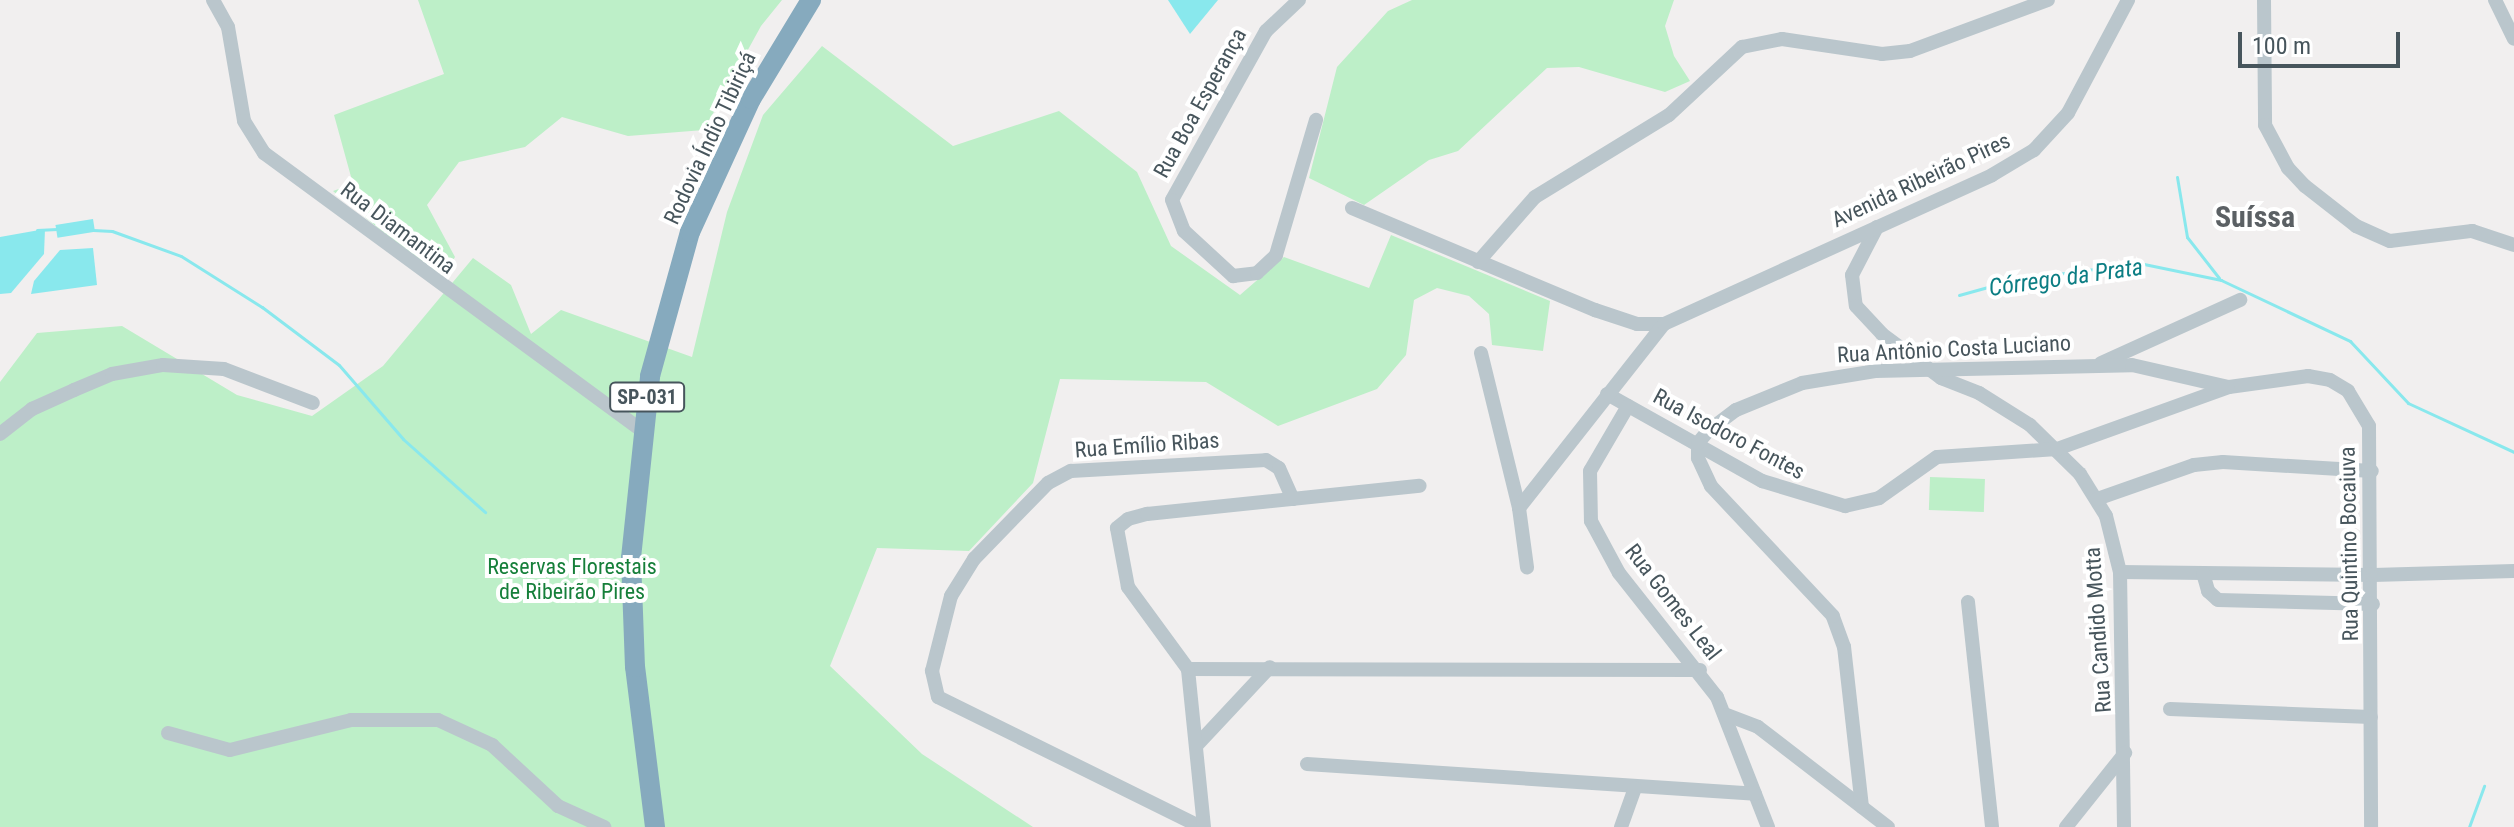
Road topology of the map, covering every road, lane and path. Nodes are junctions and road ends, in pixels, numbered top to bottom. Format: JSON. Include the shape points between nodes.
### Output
{"nodes":[{"id":1,"x":213,"y":0,"type":"edge"},
{"id":2,"x":811,"y":0,"type":"edge"},
{"id":3,"x":1299,"y":0,"type":"edge"},
{"id":4,"x":2048,"y":0,"type":"edge"},
{"id":5,"x":2128,"y":0,"type":"edge"},
{"id":6,"x":2264,"y":0,"type":"edge"},
{"id":7,"x":2495,"y":0,"type":"edge"},
{"id":8,"x":2514,"y":39,"type":"edge"},
{"id":9,"x":1316,"y":120,"type":"dead end"},
{"id":10,"x":1352,"y":208,"type":"dead end"},
{"id":11,"x":1877,"y":226,"type":"junction"},
{"id":12,"x":2514,"y":245,"type":"edge"},
{"id":13,"x":1478,"y":262,"type":"junction"},
{"id":14,"x":2240,"y":300,"type":"dead end"},
{"id":15,"x":1664,"y":324,"type":"junction"},
{"id":16,"x":1481,"y":353,"type":"dead end"},
{"id":17,"x":2097,"y":365,"type":"junction"},
{"id":18,"x":1930,"y":370,"type":"junction"},
{"id":19,"x":2229,"y":387,"type":"junction"},
{"id":20,"x":1607,"y":394,"type":"junction"},
{"id":21,"x":313,"y":403,"type":"dead end"},
{"id":22,"x":1628,"y":406,"type":"junction"},
{"id":23,"x":642,"y":431,"type":"junction"},
{"id":24,"x":0,"y":434,"type":"edge"},
{"id":25,"x":1698,"y":443,"type":"junction"},
{"id":26,"x":2057,"y":449,"type":"junction"},
{"id":27,"x":2372,"y":471,"type":"junction"},
{"id":28,"x":1420,"y":486,"type":"dead end"},
{"id":29,"x":1293,"y":499,"type":"junction"},
{"id":30,"x":2097,"y":499,"type":"junction"},
{"id":31,"x":1519,"y":508,"type":"junction"},
{"id":32,"x":1527,"y":567,"type":"dead end"},
{"id":33,"x":2514,"y":571,"type":"edge"},
{"id":34,"x":2120,"y":572,"type":"junction"},
{"id":35,"x":2203,"y":573,"type":"junction"},
{"id":36,"x":2373,"y":575,"type":"junction"},
{"id":37,"x":1968,"y":602,"type":"dead end"},
{"id":38,"x":2373,"y":604,"type":"junction"},
{"id":39,"x":1270,"y":667,"type":"junction"},
{"id":40,"x":1188,"y":669,"type":"junction"},
{"id":41,"x":1700,"y":670,"type":"junction"},
{"id":42,"x":2170,"y":709,"type":"dead end"},
{"id":43,"x":1727,"y":715,"type":"junction"},
{"id":44,"x":2371,"y":717,"type":"junction"},
{"id":45,"x":168,"y":733,"type":"dead end"},
{"id":46,"x":1196,"y":746,"type":"junction"},
{"id":47,"x":2125,"y":753,"type":"junction"},
{"id":48,"x":1307,"y":764,"type":"dead end"},
{"id":49,"x":1635,"y":788,"type":"junction"},
{"id":50,"x":1755,"y":794,"type":"junction"},
{"id":51,"x":1862,"y":807,"type":"junction"},
{"id":52,"x":1627,"y":824,"type":"edge"},
{"id":53,"x":604,"y":827,"type":"edge"},
{"id":54,"x":655,"y":827,"type":"edge"},
{"id":55,"x":1202,"y":827,"type":"edge"},
{"id":56,"x":1768,"y":827,"type":"edge"},
{"id":57,"x":1888,"y":827,"type":"edge"},
{"id":58,"x":1992,"y":827,"type":"edge"},
{"id":59,"x":2066,"y":827,"type":"edge"},
{"id":60,"x":2124,"y":827,"type":"edge"},
{"id":61,"x":2371,"y":827,"type":"edge"}],
"edges":[{"from":1,"to":23,"type":"street","name":"Rua Diamantina","via":[[228,27],[244,121],[264,153]]},
{"from":2,"to":23,"type":"highway","name":"Rodovia Índio Tibiriçá","number":"SP-031","via":[[751,99],[690,232],[661,334]]},
{"from":3,"to":9,"type":"street","name":"Rua Boa Esperança","via":[[1266,31],[1175,191],[1173,210],[1184,231],[1225,271],[1241,279],[1257,273],[1276,255]]},
{"from":4,"to":13,"type":"street","via":[[1910,51],[1882,54],[1782,39],[1742,47],[1669,115],[1535,197]]},
{"from":5,"to":11,"type":"street","name":"Avenida Ribeirão Pires","via":[[2068,113],[2034,150]]},
{"from":6,"to":12,"type":"street","via":[[2265,125],[2288,168],[2305,186],[2356,226],[2390,241],[2472,231]]},
{"from":7,"to":8,"type":"street"},
{"from":10,"to":13,"type":"street"},
{"from":11,"to":15,"type":"street","name":"Avenida Ribeirão Pires"},
{"from":11,"to":18,"type":"street","name":"Rua Candido Motta","via":[[1852,275],[1851,297],[1876,328]]},
{"from":13,"to":15,"type":"street","via":[[1617,317]]},
{"from":14,"to":17,"type":"street"},
{"from":15,"to":20,"type":"street"},
{"from":16,"to":31,"type":"street"},
{"from":17,"to":18,"type":"street","name":"Rua Antônio Costa Luciano"},
{"from":17,"to":19,"type":"street","name":"Rua Antônio Costa Luciano","via":[[2161,368]]},
{"from":18,"to":25,"type":"street","name":"Rua Antônio Costa Luciano","via":[[1838,374],[1802,383],[1736,410]]},
{"from":18,"to":26,"type":"street","name":"Rua Candido Motta","via":[[2005,407]]},
{"from":19,"to":26,"type":"street","name":"Rua Isodoro Fontes"},
{"from":19,"to":27,"type":"street","name":"Rua Quintino Bocaiuva","via":[[2308,376],[2330,380],[2362,407]]},
{"from":20,"to":22,"type":"street","name":"Rua Isodoro Fontes"},
{"from":20,"to":31,"type":"street"},
{"from":21,"to":24,"type":"street","via":[[224,369],[163,365],[112,374],[74,390],[32,409]]},
{"from":22,"to":25,"type":"street","name":"Rua Isodoro Fontes"},
{"from":22,"to":41,"type":"street","name":"Rua Gomes Leal","via":[[1590,471],[1591,521],[1619,573]]},
{"from":23,"to":54,"type":"highway","name":"Rodovia Índio Tibiriçá","number":"SP-031","via":[[631,558],[632,620]]},
{"from":25,"to":26,"type":"street","name":"Rua Isodoro Fontes","via":[[1783,490],[1845,506],[1879,498],[1937,457]]},
{"from":25,"to":51,"type":"street","via":[[1698,458],[1711,486],[1833,616],[1844,647]]},
{"from":26,"to":30,"type":"street","name":"Rua Candido Motta"},
{"from":27,"to":30,"type":"street","via":[[2208,463]]},
{"from":27,"to":36,"type":"street","name":"Rua Quintino Bocaiuva"},
{"from":28,"to":29,"type":"street"},
{"from":29,"to":40,"type":"street","via":[[1147,514],[1117,528],[1123,568],[1136,603]]},
{"from":29,"to":55,"type":"street","name":"Rua Emílio Ribas","via":[[1279,468],[1266,460],[1058,475],[955,584],[932,671],[938,697]]},
{"from":30,"to":34,"type":"street","name":"Rua Candido Motta","via":[[2114,535]]},
{"from":31,"to":32,"type":"street"},
{"from":33,"to":36,"type":"street"},
{"from":34,"to":35,"type":"street"},
{"from":34,"to":47,"type":"street","name":"Rua Candido Motta"},
{"from":35,"to":36,"type":"street"},
{"from":35,"to":38,"type":"street","via":[[2208,591],[2218,600]]},
{"from":36,"to":38,"type":"street","name":"Rua Quintino Bocaiuva"},
{"from":37,"to":58,"type":"street"},
{"from":38,"to":44,"type":"street","name":"Rua Quintino Bocaiuva"},
{"from":39,"to":40,"type":"street"},
{"from":39,"to":41,"type":"street"},
{"from":39,"to":46,"type":"street"},
{"from":40,"to":46,"type":"street"},
{"from":41,"to":43,"type":"street","name":"Rua Gomes Leal"},
{"from":42,"to":44,"type":"street"},
{"from":43,"to":50,"type":"street","name":"Rua Gomes Leal"},
{"from":43,"to":51,"type":"street","via":[[1758,727]]},
{"from":44,"to":61,"type":"street","name":"Rua Quintino Bocaiuva"},
{"from":45,"to":53,"type":"street","via":[[230,750],[351,720],[438,720],[492,745],[558,806]]},
{"from":46,"to":55,"type":"street"},
{"from":47,"to":59,"type":"street"},
{"from":47,"to":60,"type":"street","name":"Rua Candido Motta"},
{"from":48,"to":49,"type":"street"},
{"from":49,"to":50,"type":"street"},
{"from":49,"to":52,"type":"street"},
{"from":50,"to":56,"type":"street","name":"Rua Gomes Leal"},
{"from":51,"to":57,"type":"street"}]}
